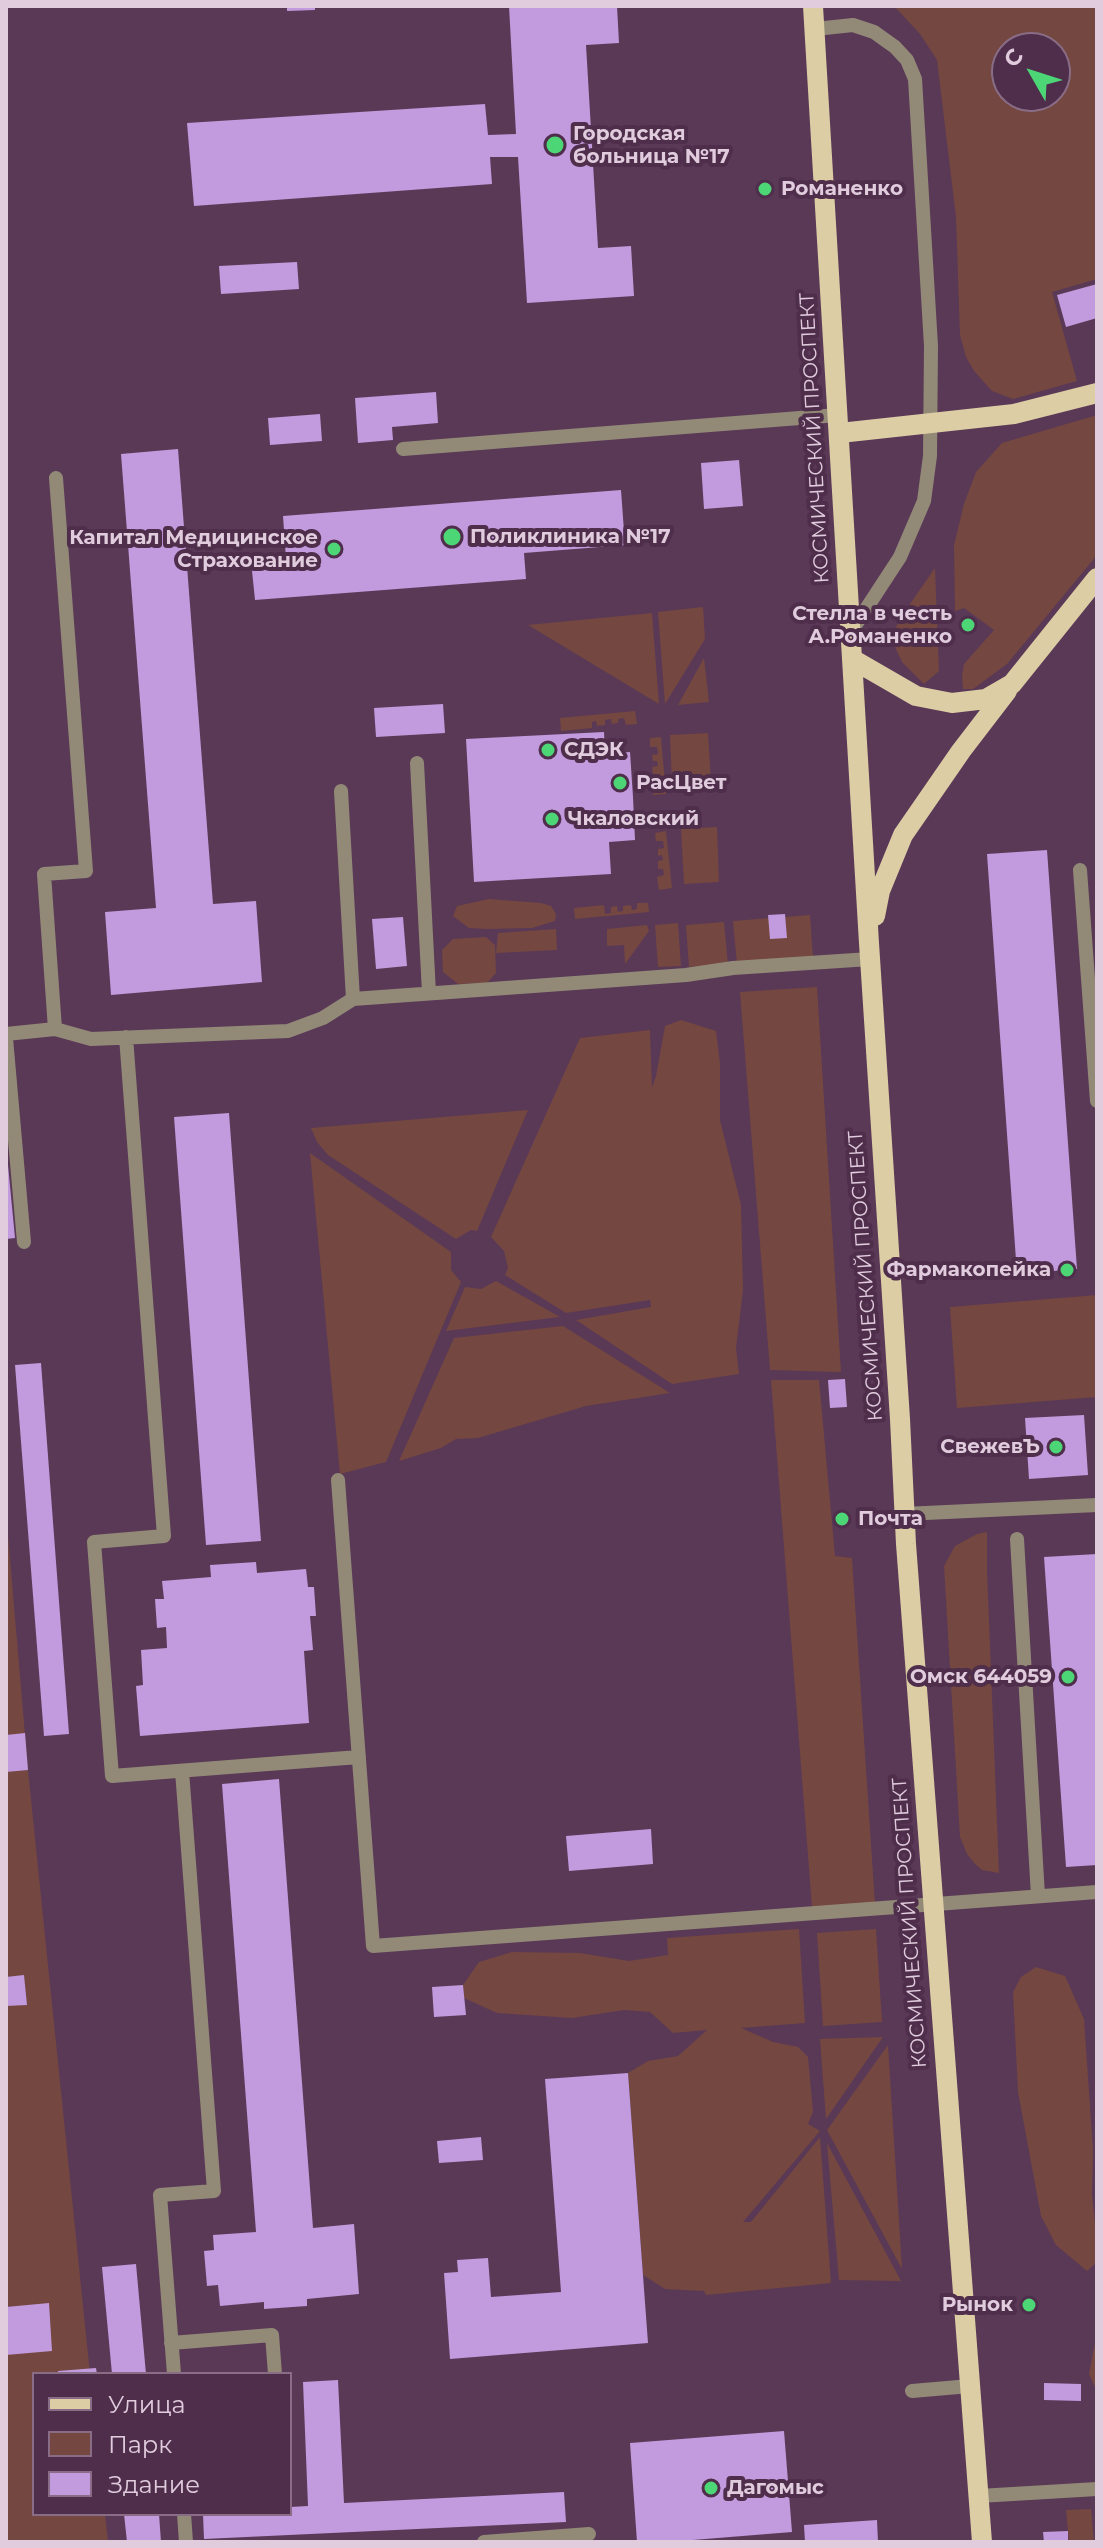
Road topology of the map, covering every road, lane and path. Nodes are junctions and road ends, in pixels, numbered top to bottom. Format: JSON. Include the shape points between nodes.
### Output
{"nodes":[{"id":1,"x":813,"y":6,"type":"edge"},
{"id":2,"x":815,"y":29,"type":"junction"},
{"id":3,"x":1097,"y":393,"type":"edge"},
{"id":4,"x":930,"y":423,"type":"junction"},
{"id":5,"x":839,"y":424,"type":"junction"},
{"id":6,"x":403,"y":449,"type":"dead end"},
{"id":7,"x":56,"y":478,"type":"dead end"},
{"id":8,"x":1097,"y":578,"type":"edge"},
{"id":9,"x":851,"y":632,"type":"junction"},
{"id":10,"x":852,"y":659,"type":"junction"},
{"id":11,"x":1012,"y":684,"type":"junction"},
{"id":12,"x":417,"y":763,"type":"dead end"},
{"id":13,"x":341,"y":791,"type":"dead end"},
{"id":14,"x":1080,"y":870,"type":"dead end"},
{"id":15,"x":869,"y":951,"type":"junction"},
{"id":16,"x":429,"y":993,"type":"junction"},
{"id":17,"x":353,"y":999,"type":"junction"},
{"id":18,"x":55,"y":1029,"type":"junction"},
{"id":19,"x":6,"y":1036,"type":"edge"},
{"id":20,"x":126,"y":1037,"type":"junction"},
{"id":21,"x":1097,"y":1101,"type":"edge"},
{"id":22,"x":24,"y":1242,"type":"dead end"},
{"id":23,"x":338,"y":1480,"type":"dead end"},
{"id":24,"x":1097,"y":1505,"type":"edge"},
{"id":25,"x":904,"y":1514,"type":"junction"},
{"id":26,"x":1017,"y":1539,"type":"dead end"},
{"id":27,"x":359,"y":1757,"type":"junction"},
{"id":28,"x":182,"y":1771,"type":"junction"},
{"id":29,"x":1097,"y":1892,"type":"edge"},
{"id":30,"x":1038,"y":1896,"type":"junction"},
{"id":31,"x":932,"y":1904,"type":"junction"},
{"id":32,"x":171,"y":2343,"type":"junction"},
{"id":33,"x":174,"y":2372,"type":"edge"},
{"id":34,"x":275,"y":2372,"type":"edge"},
{"id":35,"x":970,"y":2386,"type":"junction"},
{"id":36,"x":912,"y":2391,"type":"dead end"},
{"id":37,"x":1097,"y":2489,"type":"edge"},
{"id":38,"x":979,"y":2496,"type":"junction"},
{"id":39,"x":184,"y":2516,"type":"edge"},
{"id":40,"x":589,"y":2534,"type":"dead end"},
{"id":41,"x":186,"y":2542,"type":"edge"},
{"id":42,"x":484,"y":2542,"type":"edge"},
{"id":43,"x":982,"y":2542,"type":"edge"}],
"edges":[{"from":1,"to":2,"type":"main road","name":"КОСМИЧЕСКИЙ ПРОСПЕКТ"},
{"from":2,"to":4,"type":"street","via":[[853,25],[874,32],[907,60],[915,79],[931,346]]},
{"from":2,"to":5,"type":"main road","name":"КОСМИЧЕСКИЙ ПРОСПЕКТ"},
{"from":3,"to":4,"type":"main road","via":[[1014,414]]},
{"from":4,"to":5,"type":"main road"},
{"from":4,"to":9,"type":"street","via":[[924,501],[900,557]]},
{"from":5,"to":6,"type":"street"},
{"from":5,"to":9,"type":"main road","name":"КОСМИЧЕСКИЙ ПРОСПЕКТ"},
{"from":7,"to":18,"type":"street","via":[[86,871],[44,874]]},
{"from":8,"to":11,"type":"main road"},
{"from":9,"to":10,"type":"main road","name":"КОСМИЧЕСКИЙ ПРОСПЕКТ"},
{"from":10,"to":11,"type":"main road","via":[[916,696],[952,703],[986,699]]},
{"from":10,"to":15,"type":"main road","name":"КОСМИЧЕСКИЙ ПРОСПЕКТ"},
{"from":11,"to":15,"type":"main road","via":[[903,835],[880,891]]},
{"from":12,"to":16,"type":"street"},
{"from":13,"to":17,"type":"street"},
{"from":14,"to":21,"type":"street"},
{"from":15,"to":16,"type":"street","via":[[686,975]]},
{"from":15,"to":25,"type":"main road","name":"КОСМИЧЕСКИЙ ПРОСПЕКТ"},
{"from":16,"to":17,"type":"street"},
{"from":17,"to":20,"type":"street","via":[[288,1031]]},
{"from":18,"to":19,"type":"street"},
{"from":18,"to":20,"type":"street","via":[[91,1039]]},
{"from":19,"to":22,"type":"street"},
{"from":20,"to":28,"type":"street","via":[[164,1536],[94,1542],[112,1776]]},
{"from":23,"to":27,"type":"street"},
{"from":24,"to":25,"type":"street"},
{"from":25,"to":31,"type":"main road","name":"КОСМИЧЕСКИЙ ПРОСПЕКТ"},
{"from":26,"to":30,"type":"street"},
{"from":27,"to":28,"type":"street"},
{"from":27,"to":31,"type":"street","via":[[373,1946]]},
{"from":28,"to":32,"type":"street","via":[[214,2191],[160,2195]]},
{"from":29,"to":30,"type":"street"},
{"from":30,"to":31,"type":"street"},
{"from":31,"to":35,"type":"main road","name":"КОСМИЧЕСКИЙ ПРОСПЕКТ"},
{"from":32,"to":33,"type":"street"},
{"from":32,"to":34,"type":"street","via":[[272,2335]]},
{"from":35,"to":36,"type":"street"},
{"from":35,"to":38,"type":"main road","name":"КОСМИЧЕСКИЙ ПРОСПЕКТ"},
{"from":37,"to":38,"type":"street"},
{"from":38,"to":43,"type":"main road","name":"КОСМИЧЕСКИЙ ПРОСПЕКТ"},
{"from":39,"to":41,"type":"street"},
{"from":40,"to":42,"type":"street"}]}
